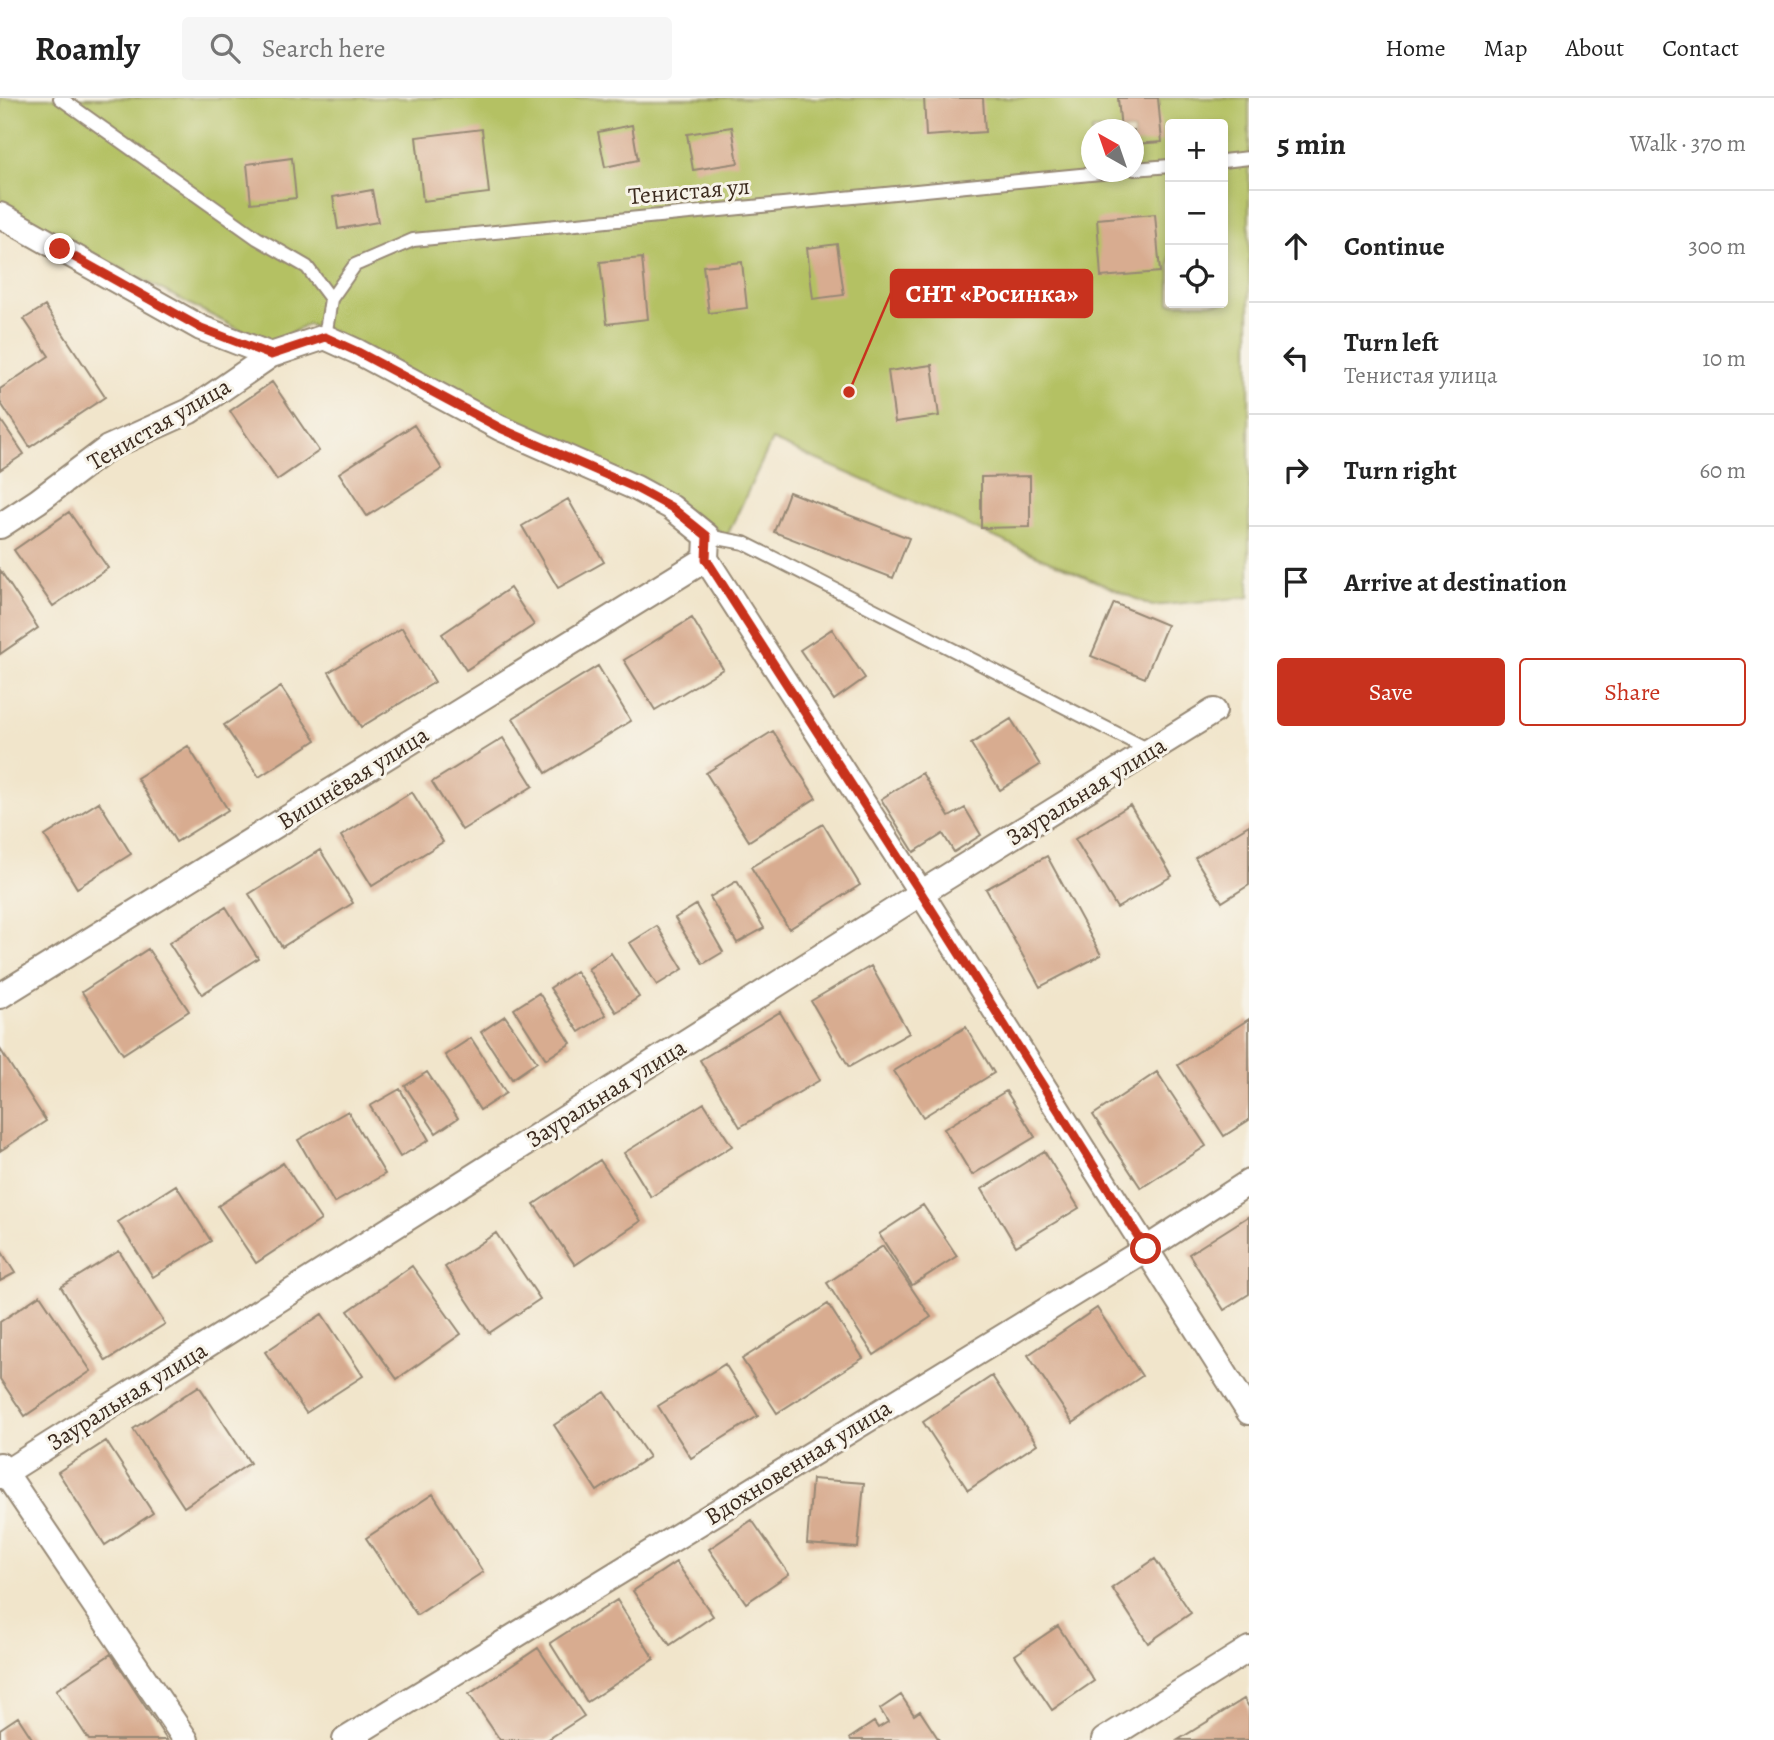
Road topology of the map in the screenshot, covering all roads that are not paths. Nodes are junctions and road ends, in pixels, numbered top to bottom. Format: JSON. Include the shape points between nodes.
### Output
{"nodes":[{"id":1,"x":60,"y":98,"type":"edge"},
{"id":2,"x":1249,"y":158,"type":"edge"},
{"id":3,"x":1228,"y":160,"type":"edge"},
{"id":4,"x":1165,"y":166,"type":"edge"},
{"id":5,"x":1144,"y":168,"type":"edge"},
{"id":6,"x":1081,"y":175,"type":"edge"},
{"id":7,"x":0,"y":215,"type":"edge"},
{"id":8,"x":331,"y":299,"type":"junction"},
{"id":9,"x":325,"y":337,"type":"junction"},
{"id":10,"x":271,"y":355,"type":"junction"},
{"id":11,"x":0,"y":526,"type":"edge"},
{"id":12,"x":706,"y":547,"type":"junction"},
{"id":13,"x":1214,"y":711,"type":"dead end"},
{"id":14,"x":1151,"y":751,"type":"junction"},
{"id":15,"x":921,"y":893,"type":"junction"},
{"id":16,"x":0,"y":996,"type":"edge"},
{"id":17,"x":1249,"y":1182,"type":"edge"},
{"id":18,"x":1146,"y":1249,"type":"junction"},
{"id":19,"x":1249,"y":1412,"type":"edge"},
{"id":20,"x":2,"y":1472,"type":"edge"},
{"id":21,"x":1249,"y":1648,"type":"edge"},
{"id":22,"x":186,"y":1740,"type":"edge"},
{"id":23,"x":345,"y":1740,"type":"edge"},
{"id":24,"x":1104,"y":1740,"type":"edge"}],
"edges":[{"from":1,"to":8,"type":"lane","via":[[257,238],[307,267]]},
{"from":2,"to":3,"type":"lane"},
{"from":4,"to":5,"type":"lane"},
{"from":6,"to":8,"type":"lane","name":"Тенистая ул","via":[[413,240],[355,265]]},
{"from":7,"to":10,"type":"street","via":[[201,328]]},
{"from":8,"to":9,"type":"lane","name":"Тенистая ул"},
{"from":9,"to":10,"type":"street","name":"Тенистая улица"},
{"from":9,"to":12,"type":"street","via":[[500,428],[671,507]]},
{"from":10,"to":11,"type":"street","name":"Тенистая улица","via":[[190,411],[108,448]]},
{"from":12,"to":14,"type":"lane","via":[[744,543]]},
{"from":12,"to":15,"type":"street"},
{"from":12,"to":16,"type":"street","name":"Вишнёвая улица"},
{"from":13,"to":14,"type":"street","name":"Зауральная улица"},
{"from":14,"to":15,"type":"street","name":"Зауральная улица"},
{"from":15,"to":18,"type":"street"},
{"from":15,"to":20,"type":"street","name":"Зауральная улица"},
{"from":17,"to":18,"type":"street","name":"Вдохновенная улица"},
{"from":18,"to":19,"type":"street"},
{"from":18,"to":23,"type":"street","name":"Вдохновенная улица"},
{"from":20,"to":22,"type":"street"},
{"from":21,"to":24,"type":"street"}]}
